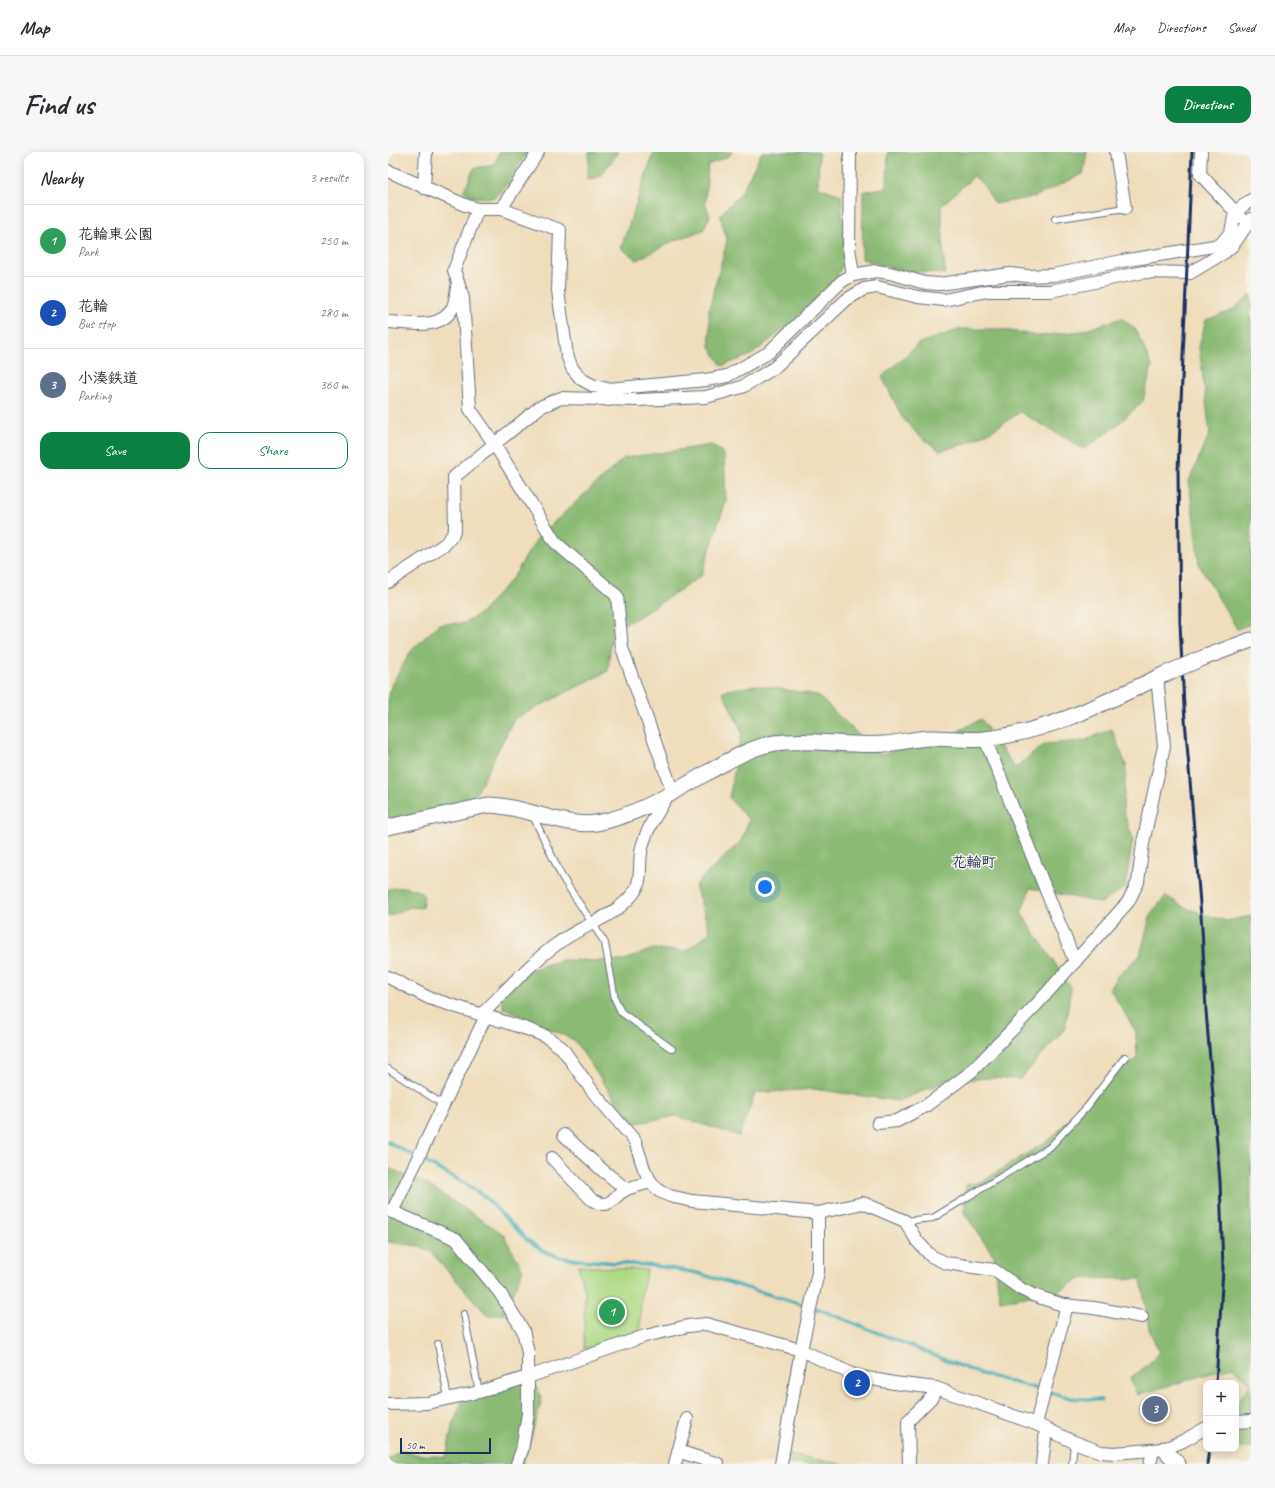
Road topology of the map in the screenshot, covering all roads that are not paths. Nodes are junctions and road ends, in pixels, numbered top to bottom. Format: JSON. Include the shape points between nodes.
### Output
{"nodes":[{"id":1,"x":426,"y":152,"type":"edge"},
{"id":2,"x":538,"y":152,"type":"edge"},
{"id":3,"x":850,"y":152,"type":"edge"},
{"id":4,"x":1116,"y":152,"type":"edge"},
{"id":5,"x":1201,"y":152,"type":"edge"},
{"id":6,"x":388,"y":171,"type":"edge"},
{"id":7,"x":424,"y":188,"type":"junction"},
{"id":8,"x":1251,"y":200,"type":"edge"},
{"id":9,"x":1125,"y":208,"type":"joint"},
{"id":10,"x":478,"y":209,"type":"junction"},
{"id":11,"x":500,"y":209,"type":"junction"},
{"id":12,"x":1235,"y":212,"type":"junction"},
{"id":13,"x":1055,"y":219,"type":"dead end"},
{"id":14,"x":1249,"y":222,"type":"edge"},
{"id":15,"x":853,"y":275,"type":"junction"},
{"id":16,"x":458,"y":281,"type":"junction"},
{"id":17,"x":388,"y":322,"type":"edge"},
{"id":18,"x":608,"y":395,"type":"junction"},
{"id":19,"x":495,"y":445,"type":"junction"},
{"id":20,"x":388,"y":582,"type":"edge"},
{"id":21,"x":1251,"y":640,"type":"edge"},
{"id":22,"x":1161,"y":676,"type":"junction"},
{"id":23,"x":985,"y":739,"type":"junction"},
{"id":24,"x":670,"y":794,"type":"junction"},
{"id":25,"x":532,"y":812,"type":"junction"},
{"id":26,"x":388,"y":827,"type":"edge"},
{"id":27,"x":594,"y":923,"type":"junction"},
{"id":28,"x":1075,"y":962,"type":"junction"},
{"id":29,"x":388,"y":978,"type":"edge"},
{"id":30,"x":484,"y":1015,"type":"junction"},
{"id":31,"x":672,"y":1049,"type":"dead end"},
{"id":32,"x":1126,"y":1057,"type":"dead end"},
{"id":33,"x":388,"y":1069,"type":"edge"},
{"id":34,"x":444,"y":1105,"type":"junction"},
{"id":35,"x":878,"y":1123,"type":"dead end"},
{"id":36,"x":564,"y":1135,"type":"dead end"},
{"id":37,"x":552,"y":1158,"type":"dead end"},
{"id":38,"x":651,"y":1182,"type":"junction"},
{"id":39,"x":626,"y":1189,"type":"junction"},
{"id":40,"x":390,"y":1211,"type":"edge"},
{"id":41,"x":818,"y":1213,"type":"junction"},
{"id":42,"x":905,"y":1221,"type":"junction"},
{"id":43,"x":1067,"y":1305,"type":"junction"},
{"id":44,"x":464,"y":1314,"type":"dead end"},
{"id":45,"x":1142,"y":1317,"type":"dead end"},
{"id":46,"x":438,"y":1344,"type":"dead end"},
{"id":47,"x":801,"y":1350,"type":"junction"},
{"id":48,"x":528,"y":1377,"type":"junction"},
{"id":49,"x":936,"y":1388,"type":"junction"},
{"id":50,"x":479,"y":1392,"type":"junction"},
{"id":51,"x":448,"y":1398,"type":"junction"},
{"id":52,"x":388,"y":1404,"type":"edge"},
{"id":53,"x":687,"y":1419,"type":"dead end"},
{"id":54,"x":1251,"y":1421,"type":"edge"},
{"id":55,"x":1239,"y":1422,"type":"edge"},
{"id":56,"x":1041,"y":1427,"type":"junction"},
{"id":57,"x":1203,"y":1429,"type":"edge"},
{"id":58,"x":1074,"y":1442,"type":"junction"},
{"id":59,"x":1158,"y":1449,"type":"junction"},
{"id":60,"x":678,"y":1451,"type":"junction"},
{"id":61,"x":517,"y":1464,"type":"edge"},
{"id":62,"x":675,"y":1464,"type":"edge"},
{"id":63,"x":718,"y":1464,"type":"edge"},
{"id":64,"x":782,"y":1464,"type":"edge"},
{"id":65,"x":909,"y":1464,"type":"edge"},
{"id":66,"x":1042,"y":1464,"type":"edge"},
{"id":67,"x":1072,"y":1464,"type":"edge"},
{"id":68,"x":1150,"y":1464,"type":"edge"},
{"id":69,"x":1178,"y":1464,"type":"edge"}],
"edges":[{"from":1,"to":7,"type":"street"},
{"from":2,"to":11,"type":"street"},
{"from":3,"to":15,"type":"street","via":[[849,248]]},
{"from":4,"to":9,"type":"street"},
{"from":5,"to":12,"type":"street","via":[[1200,174]]},
{"from":6,"to":7,"type":"street"},
{"from":7,"to":10,"type":"street"},
{"from":8,"to":12,"type":"street"},
{"from":9,"to":13,"type":"lane"},
{"from":10,"to":11,"type":"street"},
{"from":10,"to":16,"type":"street","via":[[454,270]]},
{"from":11,"to":18,"type":"street","via":[[560,230],[558,292],[567,355],[572,368],[581,379]]},
{"from":12,"to":14,"type":"street"},
{"from":12,"to":15,"type":"street","via":[[1231,232],[1220,245],[1053,275],[1010,274],[939,284],[876,271]]},
{"from":14,"to":18,"type":"street","via":[[1225,252],[1190,273],[1144,272],[1050,291],[987,291],[944,300],[918,297],[877,287],[864,289],[846,300],[774,368],[742,387],[706,397]]},
{"from":15,"to":18,"type":"street","via":[[842,281],[768,353],[726,376]]},
{"from":16,"to":17,"type":"street","via":[[454,307],[447,316],[428,324]]},
{"from":16,"to":19,"type":"street","via":[[463,298],[470,409]]},
{"from":18,"to":19,"type":"street","via":[[561,398],[550,402],[540,407]]},
{"from":19,"to":20,"type":"street","via":[[454,477],[455,528],[452,536],[445,544]]},
{"from":19,"to":24,"type":"street","via":[[556,542],[617,596],[622,648]]},
{"from":21,"to":22,"type":"street","bridge":true},
{"from":22,"to":23,"type":"street","via":[[1082,713],[1054,723]]},
{"from":22,"to":28,"type":"street","via":[[1164,746],[1143,843],[1138,882],[1128,902]]},
{"from":23,"to":24,"type":"street","via":[[932,738],[871,745],[791,741],[773,744],[741,754]]},
{"from":23,"to":28,"type":"street"},
{"from":24,"to":25,"type":"street","via":[[622,816],[594,823]]},
{"from":24,"to":27,"type":"street","via":[[651,824],[642,848],[639,879],[635,891],[623,904]]},
{"from":25,"to":26,"type":"street","via":[[502,805],[488,805]]},
{"from":25,"to":27,"type":"lane","via":[[562,877]]},
{"from":27,"to":30,"type":"street","via":[[558,943],[534,963]]},
{"from":27,"to":31,"type":"lane","via":[[605,943],[615,999],[621,1012]]},
{"from":28,"to":35,"type":"street","via":[[971,1072],[926,1105],[903,1118]]},
{"from":29,"to":30,"type":"street","via":[[429,998]]},
{"from":30,"to":34,"type":"street"},
{"from":30,"to":38,"type":"street","via":[[539,1034],[562,1048],[593,1092],[635,1141]]},
{"from":32,"to":42,"type":"lane","via":[[1087,1107],[1050,1147],[933,1218]]},
{"from":33,"to":34,"type":"lane"},
{"from":34,"to":40,"type":"street"},
{"from":36,"to":39,"type":"street"},
{"from":37,"to":39,"type":"street","via":[[592,1200],[600,1205],[613,1201]]},
{"from":38,"to":39,"type":"street"},
{"from":38,"to":41,"type":"street","via":[[659,1191],[692,1201]]},
{"from":40,"to":48,"type":"street","via":[[456,1239],[500,1293],[523,1330],[528,1353]]},
{"from":41,"to":42,"type":"street","via":[[863,1204]]},
{"from":41,"to":47,"type":"street","via":[[818,1272]]},
{"from":42,"to":43,"type":"street","via":[[917,1241],[931,1256],[946,1263],[994,1270],[1033,1295]]},
{"from":43,"to":45,"type":"street"},
{"from":43,"to":56,"type":"street"},
{"from":44,"to":50,"type":"lane"},
{"from":46,"to":51,"type":"lane"},
{"from":47,"to":48,"type":"street","via":[[717,1325],[698,1324],[645,1336]]},
{"from":47,"to":49,"type":"street","via":[[856,1376]]},
{"from":47,"to":64,"type":"street"},
{"from":48,"to":50,"type":"street"},
{"from":48,"to":61,"type":"street","via":[[528,1413]]},
{"from":49,"to":56,"type":"street"},
{"from":49,"to":65,"type":"street","via":[[932,1397],[908,1421]]},
{"from":50,"to":51,"type":"street"},
{"from":51,"to":52,"type":"street","via":[[427,1403]]},
{"from":53,"to":60,"type":"street"},
{"from":54,"to":55,"type":"street"},
{"from":56,"to":58,"type":"street"},
{"from":56,"to":66,"type":"street"},
{"from":57,"to":59,"type":"street","via":[[1183,1441]]},
{"from":58,"to":59,"type":"street","via":[[1114,1454]]},
{"from":58,"to":67,"type":"lane"},
{"from":59,"to":68,"type":"street"},
{"from":59,"to":69,"type":"street"},
{"from":60,"to":62,"type":"street"},
{"from":60,"to":63,"type":"street"}]}
